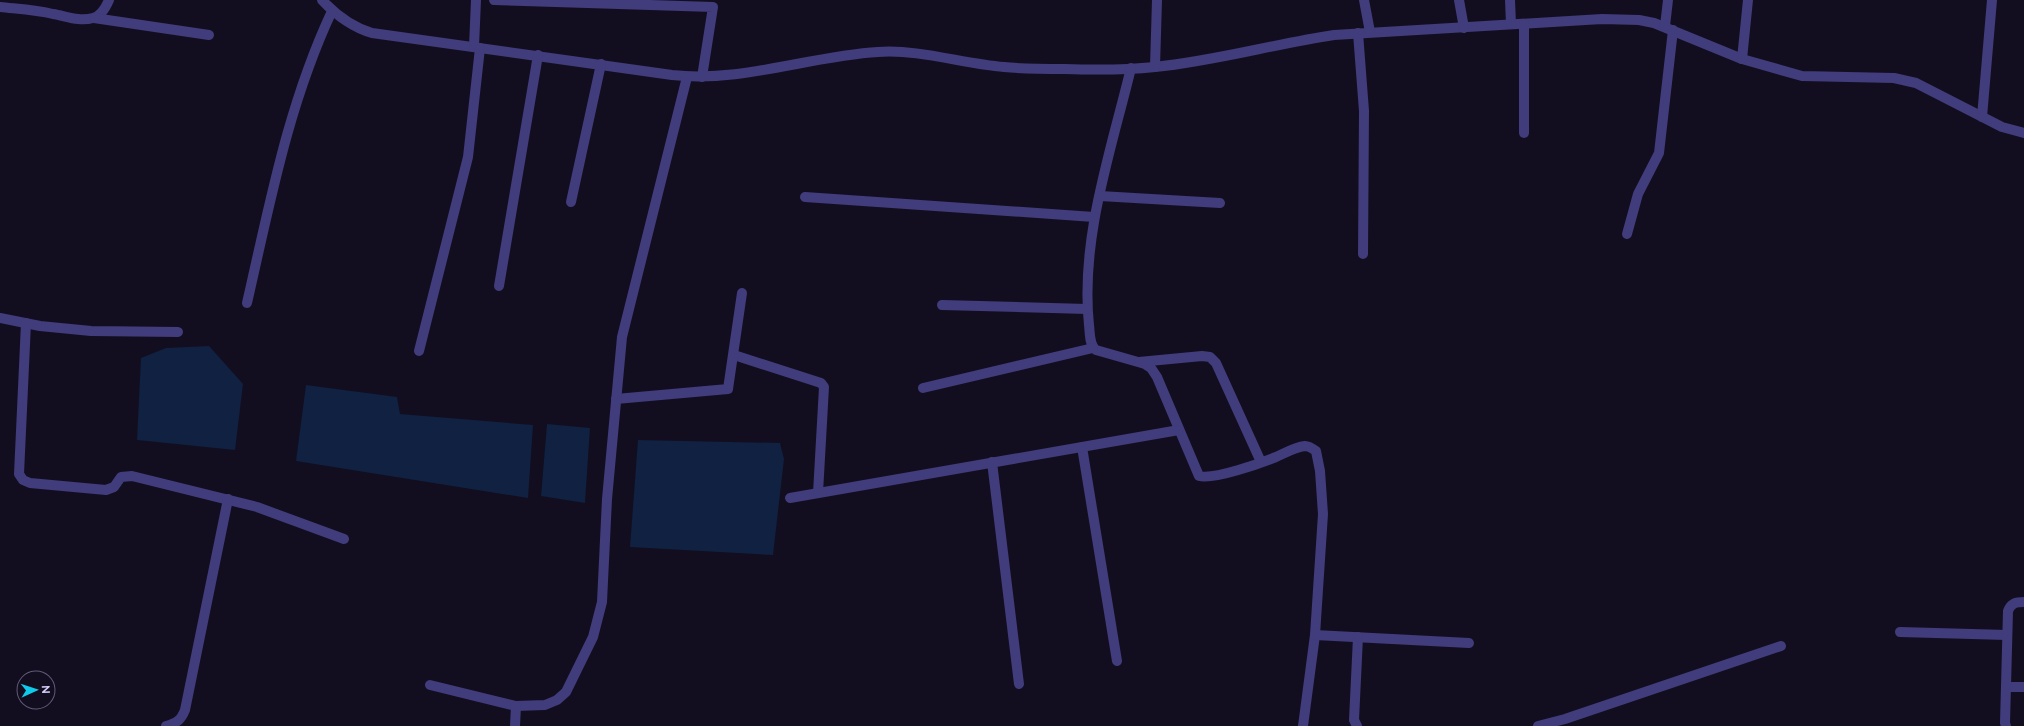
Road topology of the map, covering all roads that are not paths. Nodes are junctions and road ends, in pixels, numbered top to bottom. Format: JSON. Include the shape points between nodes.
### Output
{"nodes":[{"id":1,"x":109,"y":0,"type":"edge"},
{"id":2,"x":322,"y":0,"type":"edge"},
{"id":3,"x":476,"y":0,"type":"edge"},
{"id":4,"x":494,"y":0,"type":"edge"},
{"id":5,"x":1157,"y":0,"type":"edge"},
{"id":6,"x":1364,"y":0,"type":"edge"},
{"id":7,"x":1460,"y":0,"type":"edge"},
{"id":8,"x":1510,"y":0,"type":"edge"},
{"id":9,"x":1668,"y":0,"type":"edge"},
{"id":10,"x":1748,"y":0,"type":"edge"},
{"id":11,"x":1992,"y":0,"type":"edge"},
{"id":12,"x":0,"y":7,"type":"edge"},
{"id":13,"x":332,"y":11,"type":"junction"},
{"id":14,"x":94,"y":18,"type":"junction"},
{"id":15,"x":1511,"y":24,"type":"junction"},
{"id":16,"x":1524,"y":24,"type":"junction"},
{"id":17,"x":1464,"y":28,"type":"junction"},
{"id":18,"x":1669,"y":28,"type":"junction"},
{"id":19,"x":1370,"y":32,"type":"junction"},
{"id":20,"x":1358,"y":33,"type":"junction"},
{"id":21,"x":209,"y":35,"type":"dead end"},
{"id":22,"x":477,"y":47,"type":"junction"},
{"id":23,"x":538,"y":55,"type":"junction"},
{"id":24,"x":1742,"y":59,"type":"junction"},
{"id":25,"x":601,"y":64,"type":"junction"},
{"id":26,"x":1155,"y":67,"type":"junction"},
{"id":27,"x":1131,"y":68,"type":"junction"},
{"id":28,"x":687,"y":77,"type":"junction"},
{"id":29,"x":702,"y":77,"type":"junction"},
{"id":30,"x":1982,"y":117,"type":"junction"},
{"id":31,"x":1524,"y":133,"type":"dead end"},
{"id":32,"x":2024,"y":134,"type":"edge"},
{"id":33,"x":1100,"y":196,"type":"junction"},
{"id":34,"x":805,"y":197,"type":"dead end"},
{"id":35,"x":571,"y":202,"type":"dead end"},
{"id":36,"x":1220,"y":203,"type":"dead end"},
{"id":37,"x":1094,"y":217,"type":"junction"},
{"id":38,"x":1627,"y":234,"type":"dead end"},
{"id":39,"x":1364,"y":254,"type":"dead end"},
{"id":40,"x":499,"y":286,"type":"dead end"},
{"id":41,"x":742,"y":293,"type":"dead end"},
{"id":42,"x":247,"y":304,"type":"dead end"},
{"id":43,"x":942,"y":305,"type":"dead end"},
{"id":44,"x":1087,"y":309,"type":"junction"},
{"id":45,"x":0,"y":318,"type":"edge"},
{"id":46,"x":26,"y":323,"type":"junction"},
{"id":47,"x":178,"y":332,"type":"dead end"},
{"id":48,"x":1094,"y":348,"type":"junction"},
{"id":49,"x":419,"y":351,"type":"dead end"},
{"id":50,"x":734,"y":355,"type":"junction"},
{"id":51,"x":1139,"y":362,"type":"junction"},
{"id":52,"x":923,"y":388,"type":"dead end"},
{"id":53,"x":616,"y":399,"type":"junction"},
{"id":54,"x":1178,"y":430,"type":"junction"},
{"id":55,"x":1082,"y":447,"type":"junction"},
{"id":56,"x":992,"y":462,"type":"junction"},
{"id":57,"x":1261,"y":462,"type":"junction"},
{"id":58,"x":818,"y":493,"type":"junction"},
{"id":59,"x":790,"y":498,"type":"dead end"},
{"id":60,"x":228,"y":499,"type":"junction"},
{"id":61,"x":344,"y":539,"type":"dead end"},
{"id":62,"x":2024,"y":602,"type":"edge"},
{"id":63,"x":1900,"y":632,"type":"dead end"},
{"id":64,"x":1315,"y":635,"type":"junction"},
{"id":65,"x":2007,"y":636,"type":"junction"},
{"id":66,"x":1358,"y":637,"type":"junction"},
{"id":67,"x":1469,"y":643,"type":"dead end"},
{"id":68,"x":1781,"y":646,"type":"dead end"},
{"id":69,"x":1117,"y":660,"type":"dead end"},
{"id":70,"x":1019,"y":684,"type":"dead end"},
{"id":71,"x":430,"y":685,"type":"dead end"},
{"id":72,"x":2006,"y":687,"type":"junction"},
{"id":73,"x":2024,"y":687,"type":"edge"},
{"id":74,"x":516,"y":706,"type":"junction"},
{"id":75,"x":166,"y":726,"type":"edge"},
{"id":76,"x":515,"y":726,"type":"edge"},
{"id":77,"x":1303,"y":726,"type":"edge"},
{"id":78,"x":1357,"y":726,"type":"edge"},
{"id":79,"x":1538,"y":726,"type":"edge"},
{"id":80,"x":2006,"y":726,"type":"edge"}],
"edges":[{"from":1,"to":14,"type":"street","via":[[102,12]]},
{"from":2,"to":13,"type":"street"},
{"from":3,"to":22,"type":"street"},
{"from":4,"to":29,"type":"street","via":[[713,7]]},
{"from":5,"to":26,"type":"street"},
{"from":6,"to":19,"type":"street"},
{"from":7,"to":17,"type":"street"},
{"from":8,"to":15,"type":"street"},
{"from":9,"to":18,"type":"street"},
{"from":10,"to":24,"type":"street"},
{"from":11,"to":30,"type":"street"},
{"from":12,"to":14,"type":"street","via":[[74,19]]},
{"from":13,"to":22,"type":"street","via":[[357,28],[372,32]]},
{"from":13,"to":42,"type":"street","via":[[313,53],[288,126]]},
{"from":14,"to":21,"type":"street"},
{"from":15,"to":16,"type":"street"},
{"from":15,"to":17,"type":"street"},
{"from":16,"to":18,"type":"street","via":[[1615,19],[1639,20]]},
{"from":16,"to":31,"type":"street"},
{"from":17,"to":19,"type":"street"},
{"from":18,"to":24,"type":"street"},
{"from":18,"to":38,"type":"street","via":[[1659,153],[1638,194]]},
{"from":19,"to":20,"type":"street"},
{"from":20,"to":26,"type":"street","via":[[1303,40],[1240,54]]},
{"from":20,"to":39,"type":"street","via":[[1364,111]]},
{"from":22,"to":23,"type":"street"},
{"from":22,"to":49,"type":"street","via":[[468,157]]},
{"from":23,"to":25,"type":"street"},
{"from":23,"to":40,"type":"street"},
{"from":24,"to":30,"type":"street","via":[[1802,76],[1903,79],[1916,83]]},
{"from":25,"to":28,"type":"street"},
{"from":25,"to":35,"type":"street"},
{"from":26,"to":27,"type":"street"},
{"from":27,"to":29,"type":"street","via":[[1005,68],[898,52],[880,52]]},
{"from":27,"to":33,"type":"street"},
{"from":28,"to":29,"type":"street"},
{"from":28,"to":53,"type":"street","via":[[625,321]]},
{"from":30,"to":32,"type":"street"},
{"from":33,"to":36,"type":"street"},
{"from":33,"to":37,"type":"street"},
{"from":34,"to":37,"type":"street"},
{"from":37,"to":44,"type":"street","via":[[1087,268]]},
{"from":41,"to":50,"type":"street"},
{"from":43,"to":44,"type":"street"},
{"from":44,"to":48,"type":"street"},
{"from":45,"to":46,"type":"street"},
{"from":46,"to":47,"type":"street","via":[[92,331]]},
{"from":46,"to":60,"type":"street","via":[[19,474],[23,480],[30,483],[106,490],[114,487],[121,477],[132,476]]},
{"from":48,"to":51,"type":"street"},
{"from":48,"to":52,"type":"street"},
{"from":50,"to":53,"type":"street","via":[[728,389]]},
{"from":50,"to":58,"type":"street","via":[[821,383],[824,387]]},
{"from":51,"to":54,"type":"street","via":[[1151,368],[1157,377]]},
{"from":51,"to":57,"type":"street","via":[[1210,357],[1216,362]]},
{"from":53,"to":74,"type":"street","via":[[607,499],[602,602],[593,637],[566,692],[557,700],[545,705]]},
{"from":54,"to":55,"type":"street"},
{"from":54,"to":57,"type":"street","via":[[1199,476],[1210,477]]},
{"from":55,"to":56,"type":"street"},
{"from":55,"to":69,"type":"street"},
{"from":56,"to":58,"type":"street"},
{"from":56,"to":70,"type":"street"},
{"from":57,"to":64,"type":"street","via":[[1304,446],[1312,448],[1317,455],[1323,514]]},
{"from":58,"to":59,"type":"street"},
{"from":60,"to":61,"type":"street"},
{"from":60,"to":75,"type":"street","via":[[185,710],[182,719],[176,724]]},
{"from":62,"to":65,"type":"street","via":[[2010,605]]},
{"from":63,"to":65,"type":"street"},
{"from":64,"to":66,"type":"street"},
{"from":64,"to":77,"type":"street"},
{"from":65,"to":72,"type":"street"},
{"from":66,"to":67,"type":"street"},
{"from":66,"to":78,"type":"street","via":[[1354,720]]},
{"from":68,"to":79,"type":"street","via":[[1565,720]]},
{"from":71,"to":74,"type":"street"},
{"from":72,"to":73,"type":"street"},
{"from":72,"to":80,"type":"street"},
{"from":74,"to":76,"type":"street"}]}
